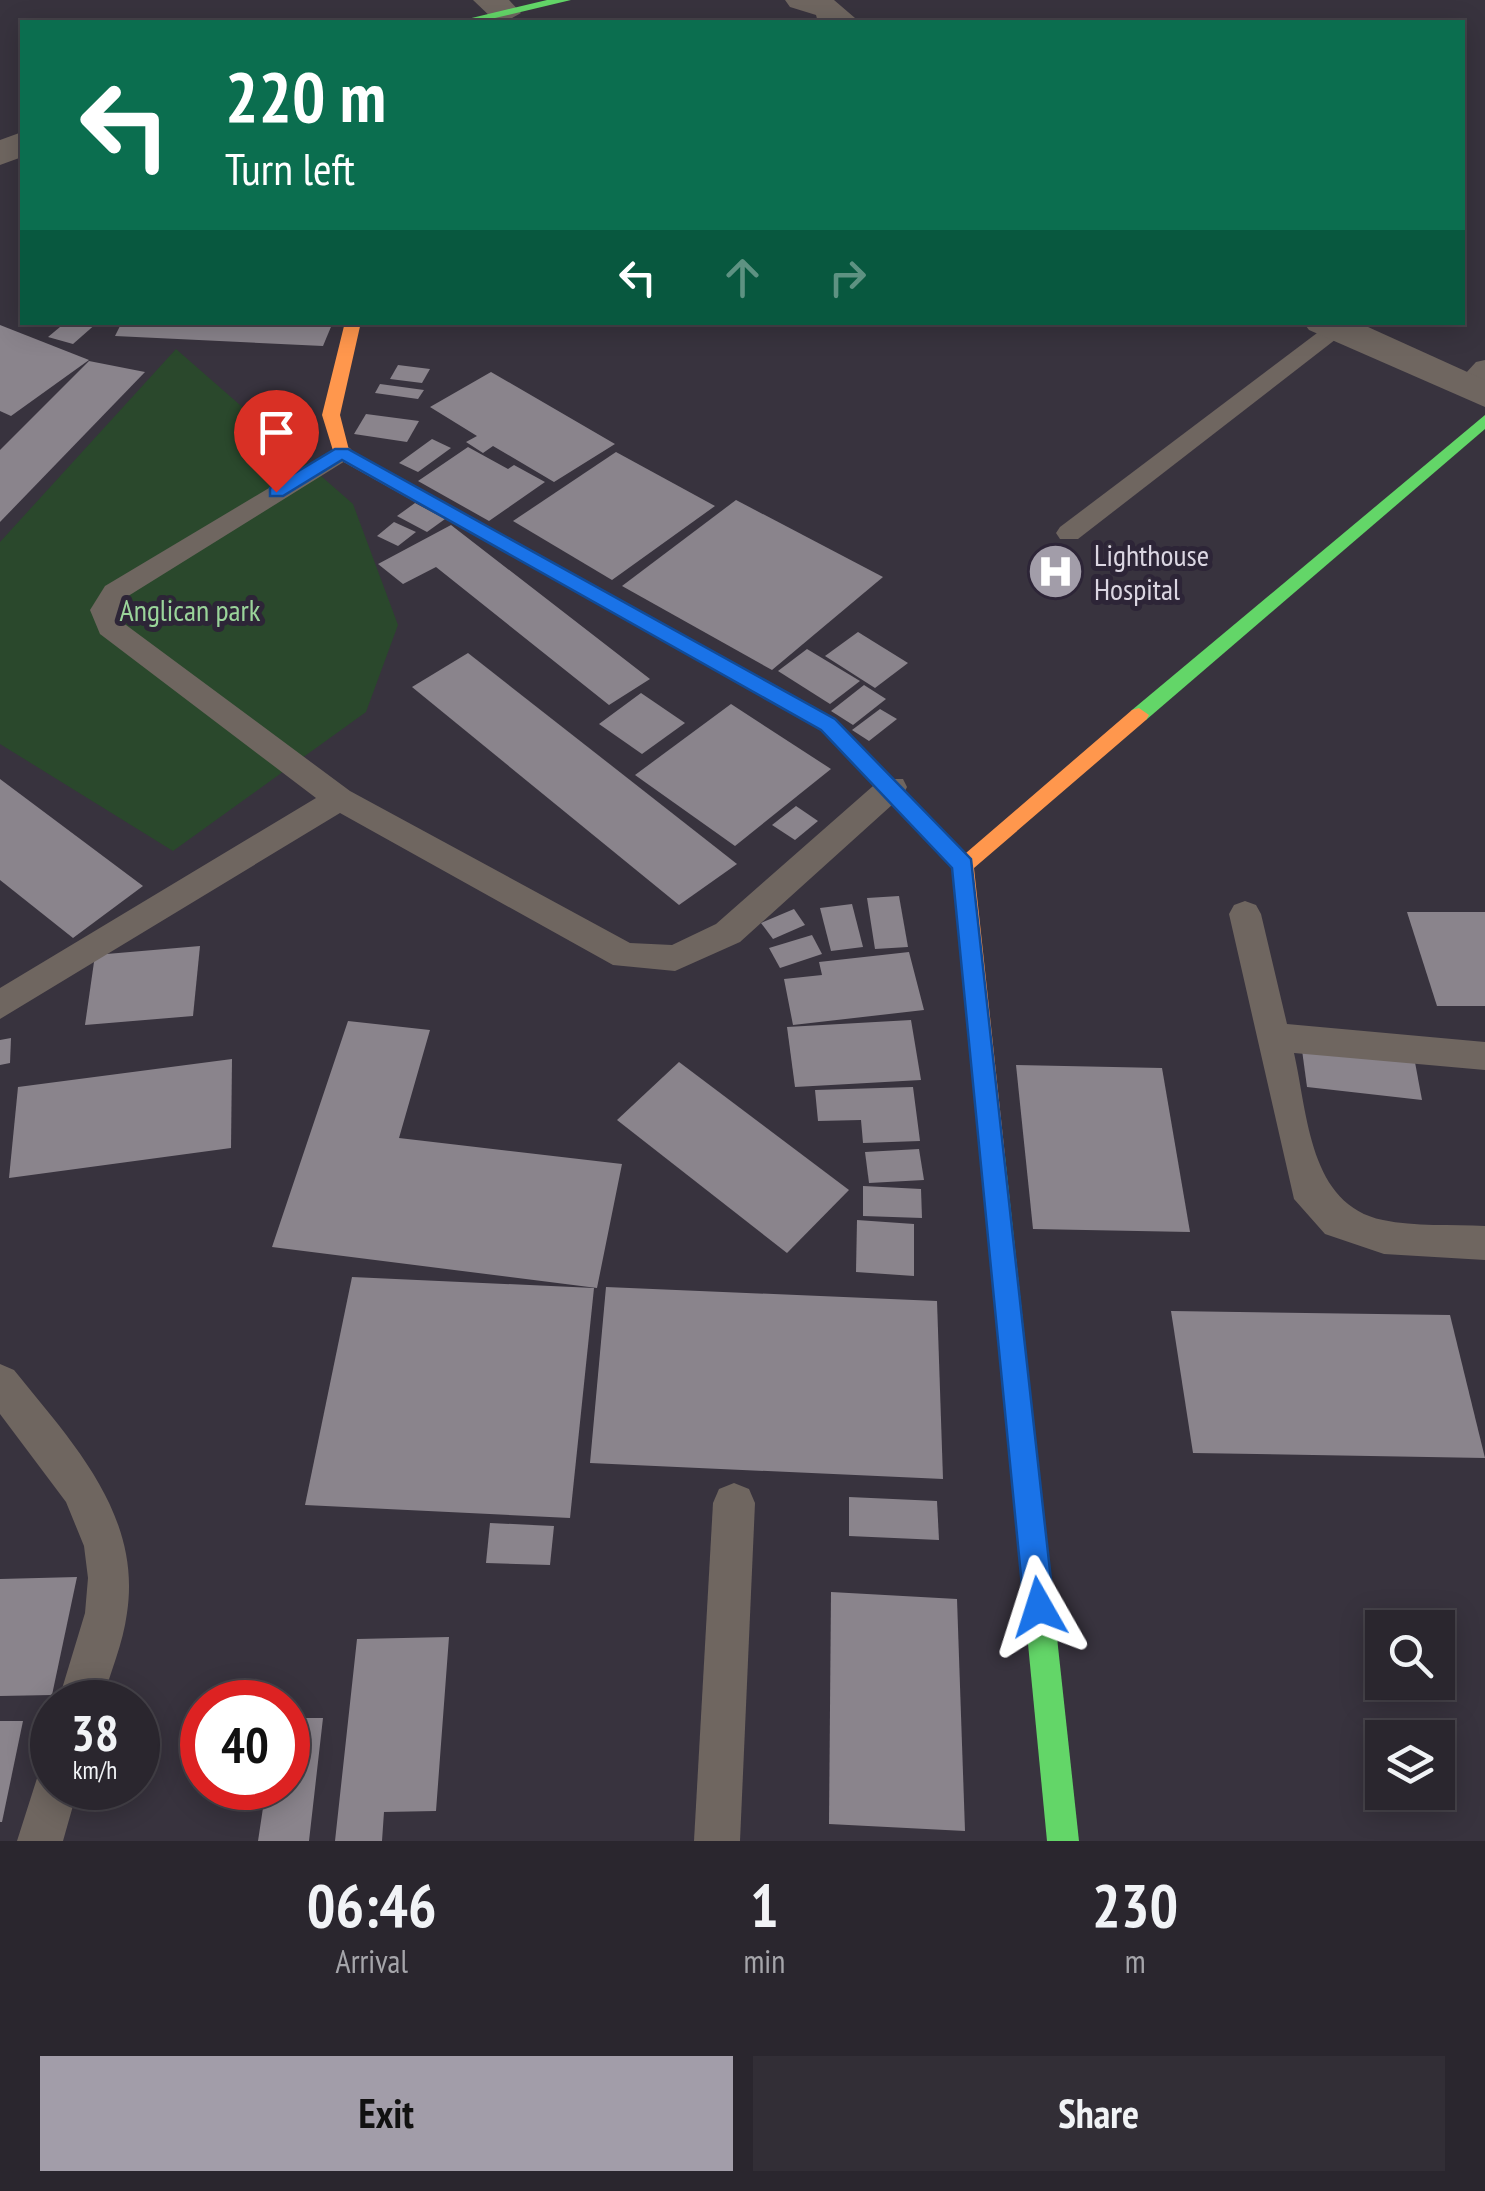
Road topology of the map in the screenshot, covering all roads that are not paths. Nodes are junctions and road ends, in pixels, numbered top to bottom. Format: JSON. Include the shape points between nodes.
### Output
{"nodes":[{"id":1,"x":565,"y":0,"type":"edge"},
{"id":2,"x":802,"y":0,"type":"edge"},
{"id":3,"x":497,"y":6,"type":"edge"},
{"id":4,"x":466,"y":20,"type":"edge"},
{"id":5,"x":836,"y":20,"type":"edge"},
{"id":6,"x":352,"y":325,"type":"edge"},
{"id":7,"x":1330,"y":326,"type":"edge"},
{"id":8,"x":1480,"y":392,"type":"edge"},
{"id":9,"x":341,"y":452,"type":"junction"},
{"id":10,"x":1070,"y":533,"type":"dead end"},
{"id":11,"x":892,"y":787,"type":"junction"},
{"id":12,"x":339,"y":799,"type":"junction"},
{"id":13,"x":963,"y":865,"type":"junction"},
{"id":14,"x":1245,"y":914,"type":"dead end"},
{"id":15,"x":0,"y":1005,"type":"edge"},
{"id":16,"x":1274,"y":1036,"type":"junction"},
{"id":17,"x":1485,"y":1056,"type":"edge"},
{"id":18,"x":1485,"y":1243,"type":"edge"},
{"id":19,"x":0,"y":1384,"type":"edge"},
{"id":20,"x":734,"y":1503,"type":"dead end"},
{"id":21,"x":86,"y":1680,"type":"edge"},
{"id":22,"x":49,"y":1810,"type":"edge"},
{"id":23,"x":40,"y":1841,"type":"edge"},
{"id":24,"x":718,"y":1841,"type":"edge"},
{"id":25,"x":1063,"y":1841,"type":"edge"}],
"edges":[{"from":1,"to":3,"type":"street"},
{"from":2,"to":5,"type":"street","via":[[835,12]]},
{"from":3,"to":4,"type":"street"},
{"from":6,"to":9,"type":"street","via":[[331,415]]},
{"from":7,"to":8,"type":"street"},
{"from":7,"to":10,"type":"lane"},
{"from":8,"to":13,"type":"street"},
{"from":9,"to":11,"type":"street","via":[[828,724]]},
{"from":9,"to":12,"type":"lane","via":[[115,592],[104,610],[110,627]]},
{"from":11,"to":12,"type":"lane","via":[[728,933],[675,958],[625,956]]},
{"from":11,"to":13,"type":"street"},
{"from":12,"to":15,"type":"lane"},
{"from":13,"to":25,"type":"street"},
{"from":14,"to":16,"type":"lane"},
{"from":16,"to":17,"type":"lane"},
{"from":16,"to":18,"type":"lane","via":[[1307,1188],[1338,1222],[1384,1237]]},
{"from":19,"to":21,"type":"lane","via":[[97,1510],[108,1561],[106,1611]]},
{"from":20,"to":24,"type":"lane"},
{"from":22,"to":23,"type":"lane"}]}
